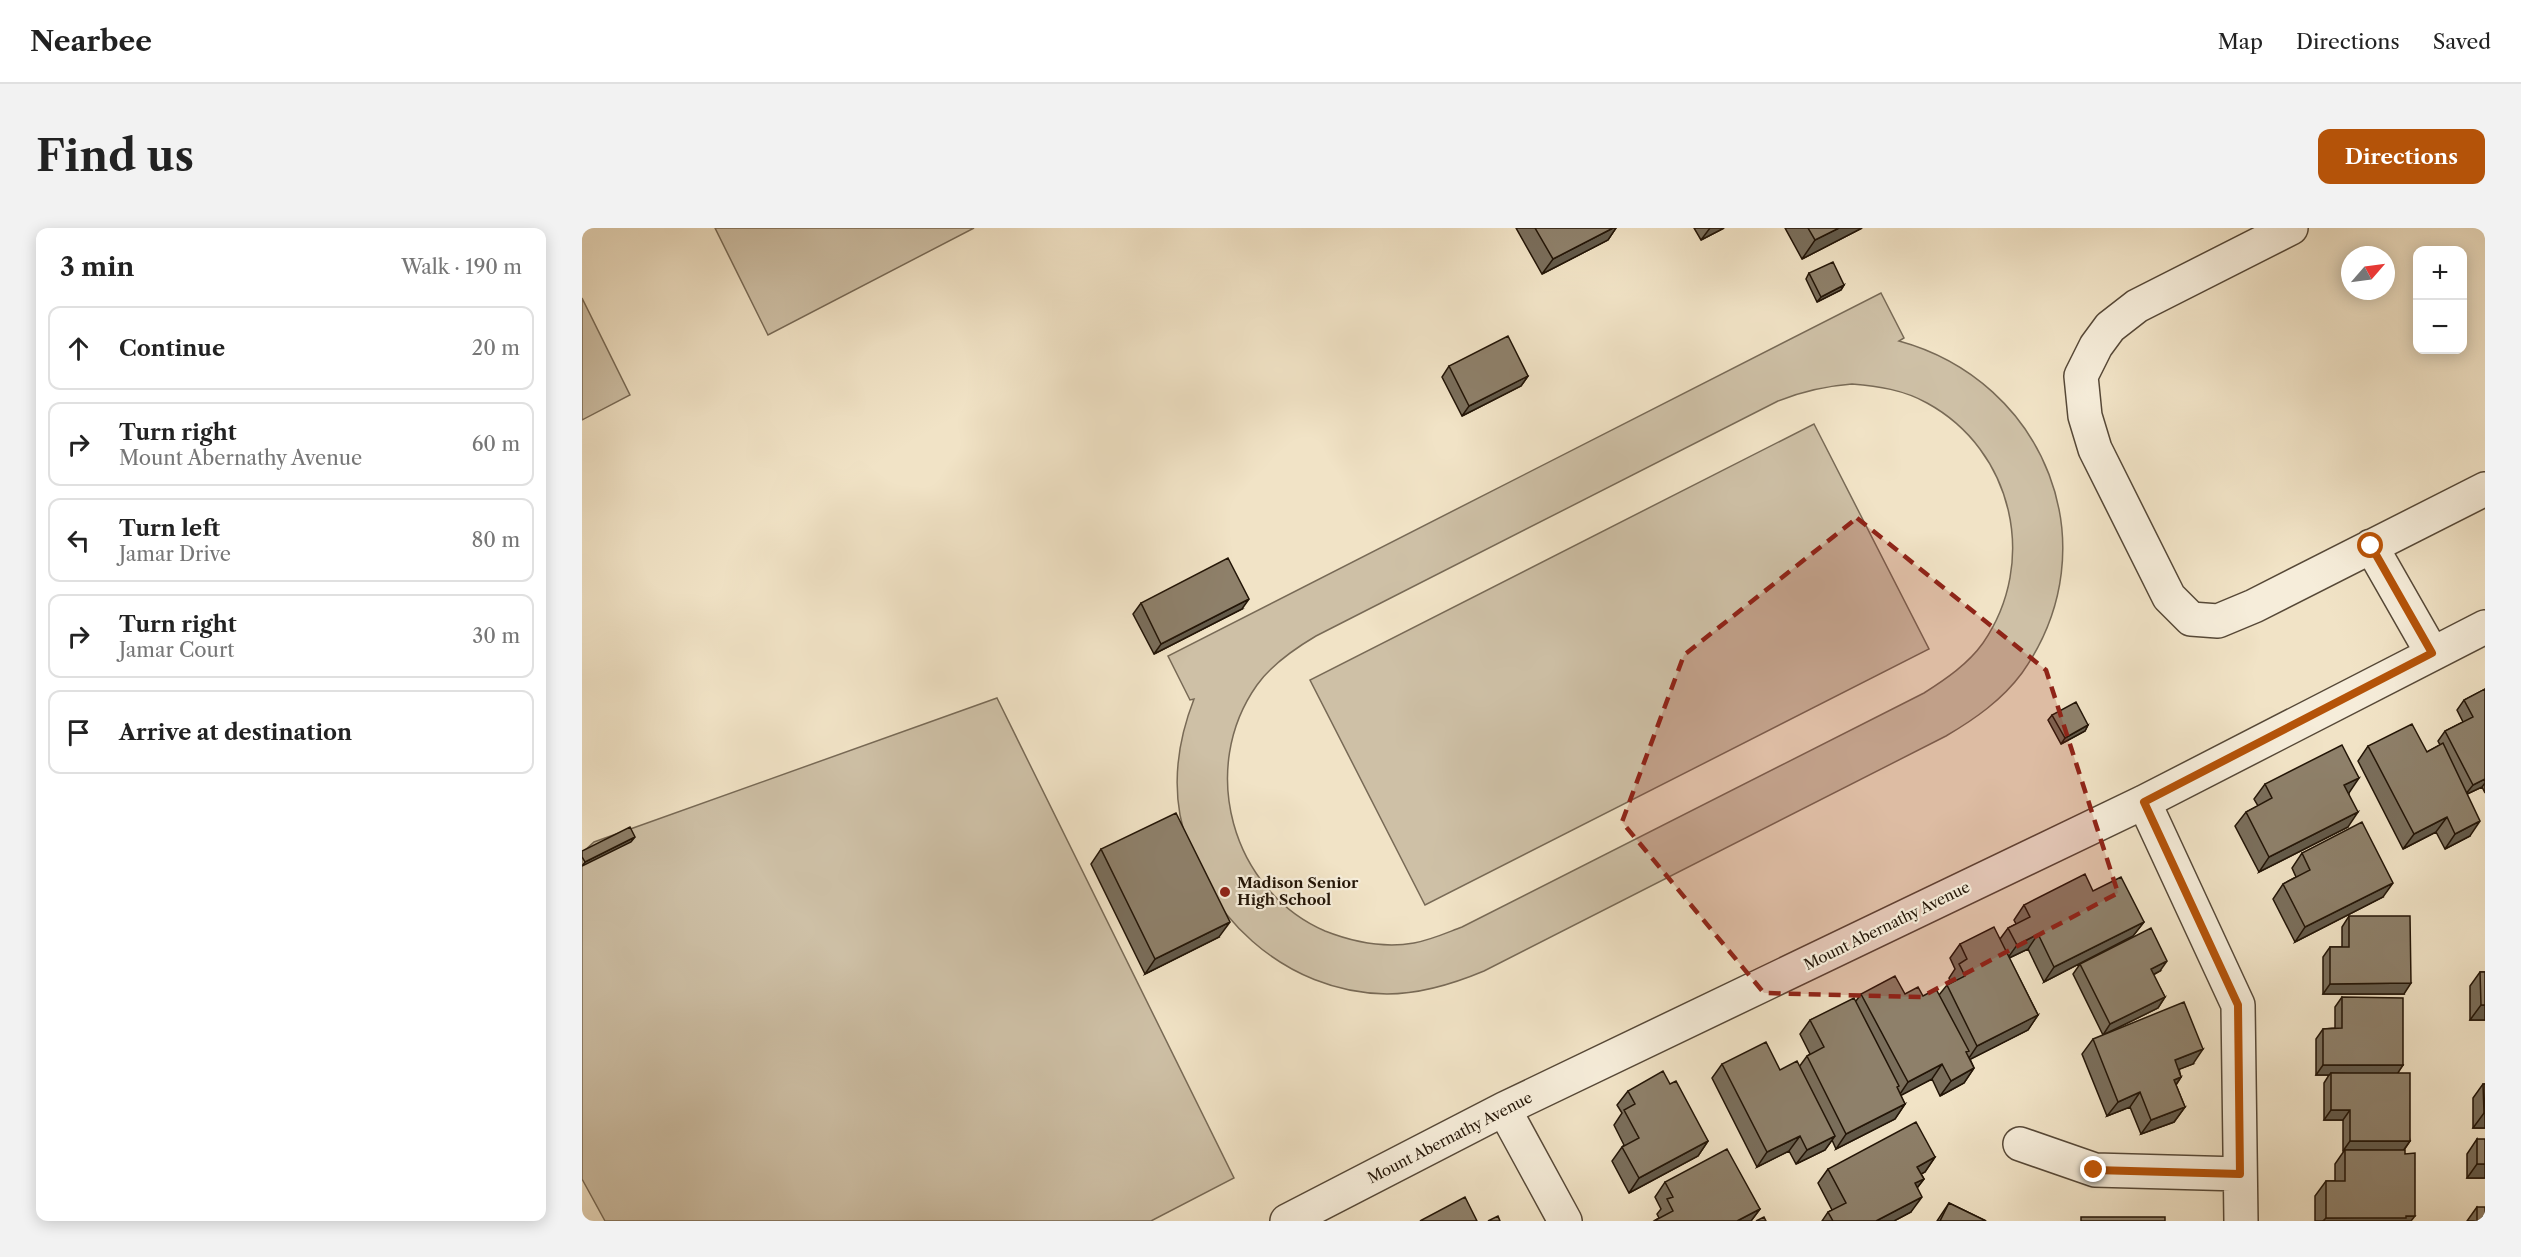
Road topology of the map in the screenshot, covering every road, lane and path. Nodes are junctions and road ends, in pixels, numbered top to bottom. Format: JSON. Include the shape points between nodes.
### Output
{"nodes":[{"id":1,"x":2291,"y":228,"type":"edge"},
{"id":2,"x":2485,"y":489,"type":"edge"},
{"id":3,"x":2371,"y":546,"type":"junction"},
{"id":4,"x":2485,"y":627,"type":"edge"},
{"id":5,"x":2432,"y":653,"type":"junction"},
{"id":6,"x":2144,"y":802,"type":"junction"},
{"id":7,"x":1504,"y":1109,"type":"junction"},
{"id":8,"x":2020,"y":1144,"type":"dead end"},
{"id":9,"x":2240,"y":1174,"type":"junction"},
{"id":10,"x":1287,"y":1221,"type":"edge"},
{"id":11,"x":1564,"y":1221,"type":"edge"},
{"id":12,"x":2241,"y":1221,"type":"edge"}],
"edges":[{"from":1,"to":3,"type":"street","via":[[2138,306],[2110,327],[2081,376],[2085,416],[2095,449],[2169,597],[2191,619],[2218,621]]},
{"from":2,"to":3,"type":"street"},
{"from":3,"to":5,"type":"street"},
{"from":4,"to":5,"type":"street","name":"Mount Abernathy Avenue"},
{"from":5,"to":6,"type":"street","name":"Mount Abernathy Avenue"},
{"from":6,"to":7,"type":"street","name":"Mount Abernathy Avenue"},
{"from":6,"to":9,"type":"street","via":[[2238,1005]]},
{"from":7,"to":10,"type":"street","name":"Mount Abernathy Avenue"},
{"from":7,"to":11,"type":"street"},
{"from":8,"to":9,"type":"street","via":[[2094,1170]]},
{"from":9,"to":12,"type":"street"}]}
